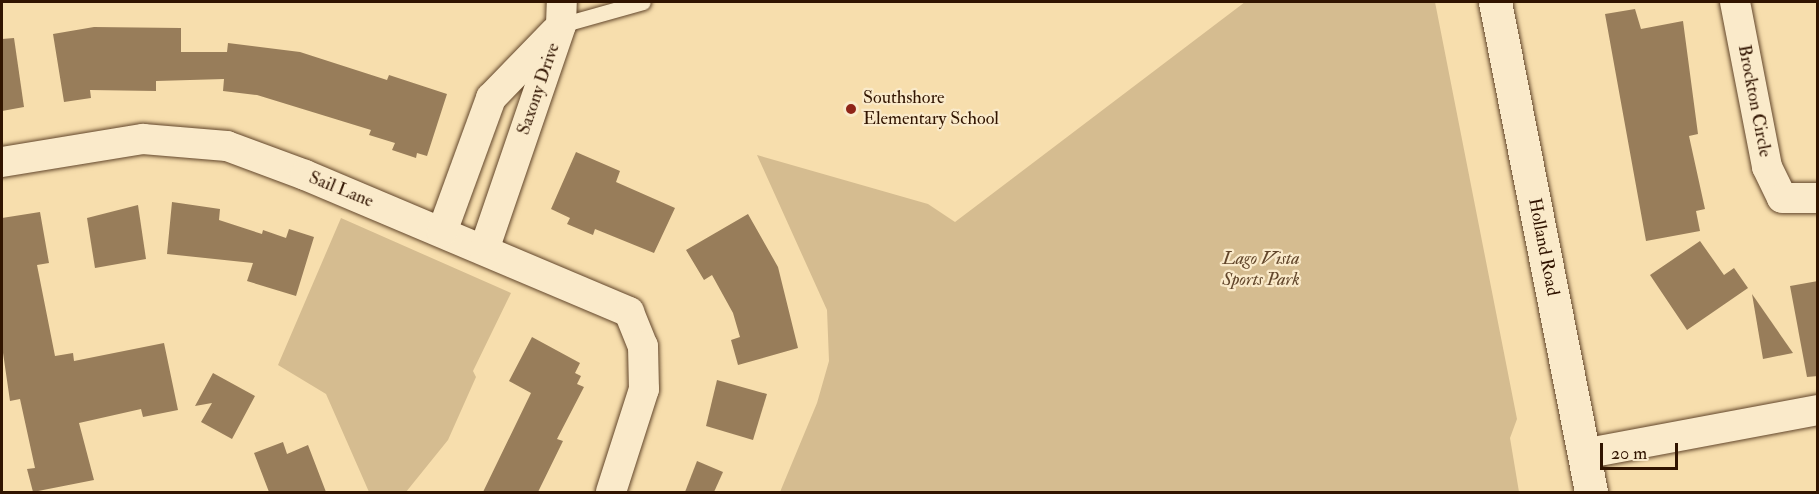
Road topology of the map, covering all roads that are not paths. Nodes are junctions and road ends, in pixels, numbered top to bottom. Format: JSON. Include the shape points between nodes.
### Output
{"nodes":[{"id":1,"x":643,"y":2,"type":"edge"},
{"id":2,"x":1495,"y":2,"type":"edge"},
{"id":3,"x":1735,"y":2,"type":"edge"},
{"id":4,"x":561,"y":13,"type":"edge"},
{"id":5,"x":477,"y":137,"type":"junction"},
{"id":6,"x":518,"y":153,"type":"junction"},
{"id":7,"x":2,"y":162,"type":"edge"},
{"id":8,"x":1818,"y":198,"type":"edge"},
{"id":9,"x":442,"y":232,"type":"junction"},
{"id":10,"x":484,"y":250,"type":"junction"},
{"id":11,"x":1818,"y":410,"type":"edge"},
{"id":12,"x":1583,"y":454,"type":"junction"},
{"id":13,"x":611,"y":492,"type":"edge"},
{"id":14,"x":1591,"y":492,"type":"edge"}],
"edges":[{"from":1,"to":4,"type":"lane"},
{"from":2,"to":12,"type":"main road","name":"Holland Road"},
{"from":3,"to":8,"type":"street","name":"Brockton Circle","via":[[1767,167],[1782,198]]},
{"from":4,"to":5,"type":"street","name":"Saxony Drive","via":[[491,98]]},
{"from":4,"to":6,"type":"street","name":"Saxony Drive"},
{"from":5,"to":6,"type":"street","name":"Saxony Drive"},
{"from":5,"to":9,"type":"street","name":"Saxony Drive"},
{"from":6,"to":10,"type":"street","name":"Saxony Drive"},
{"from":7,"to":9,"type":"street","name":"Sail Lane","via":[[143,139],[227,146]]},
{"from":9,"to":10,"type":"street","name":"Sail Lane"},
{"from":10,"to":13,"type":"street","name":"Sail Lane","via":[[629,312],[643,346],[644,389]]},
{"from":11,"to":12,"type":"street"},
{"from":12,"to":14,"type":"main road","name":"Holland Road"}]}
